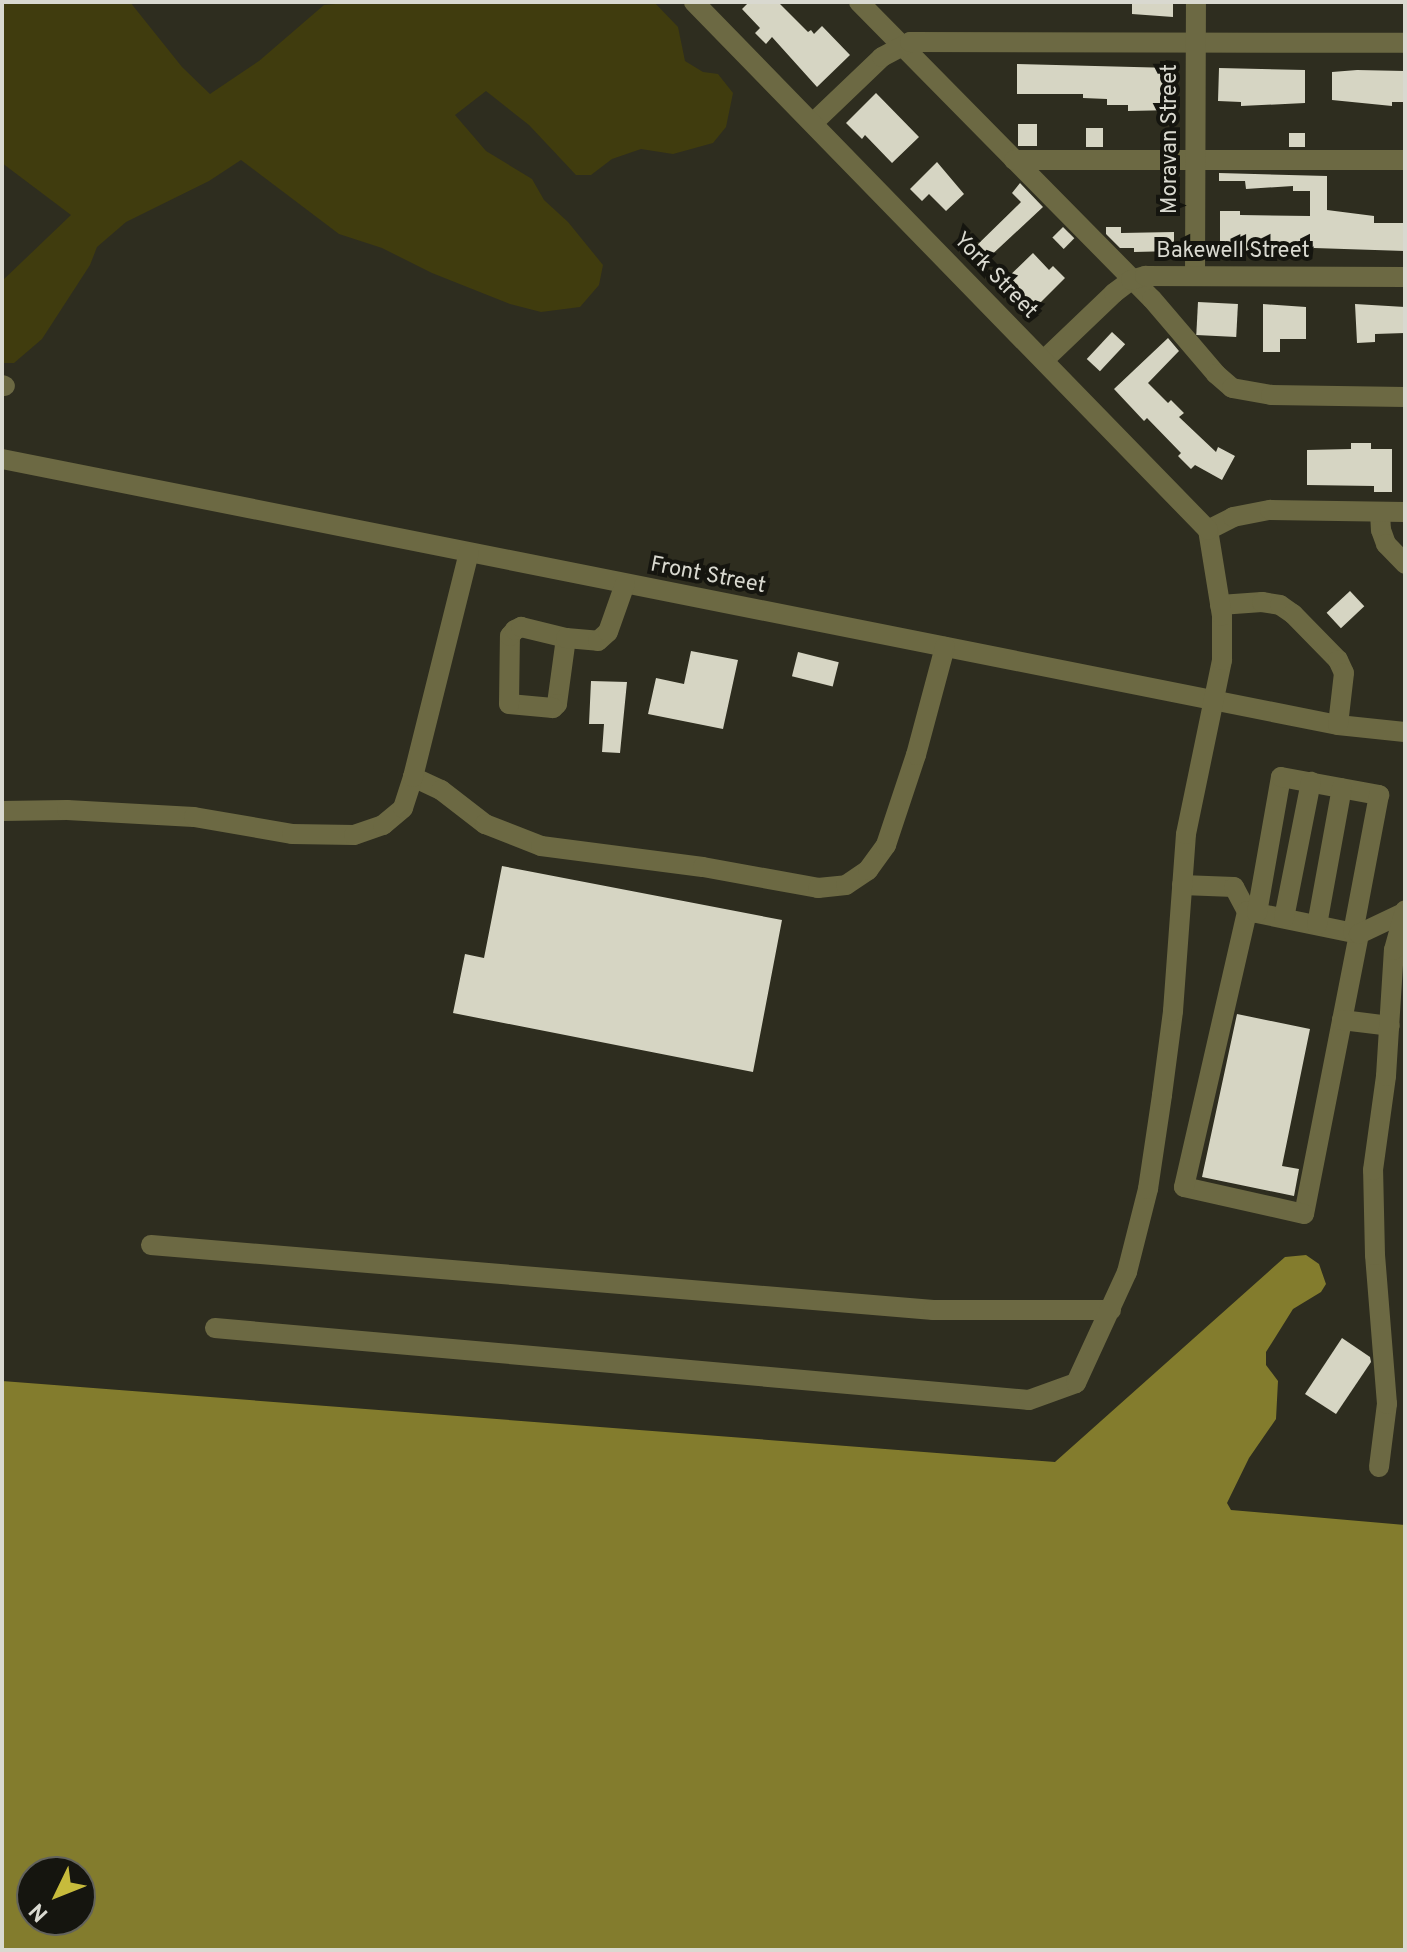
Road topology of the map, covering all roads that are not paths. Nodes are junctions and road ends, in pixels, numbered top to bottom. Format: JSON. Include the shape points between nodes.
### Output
{"nodes":[{"id":1,"x":694,"y":2,"type":"edge"},
{"id":2,"x":859,"y":2,"type":"edge"},
{"id":3,"x":1196,"y":2,"type":"edge"},
{"id":4,"x":1196,"y":42,"type":"junction"},
{"id":5,"x":1405,"y":43,"type":"edge"},
{"id":6,"x":902,"y":45,"type":"junction"},
{"id":7,"x":813,"y":123,"type":"junction"},
{"id":8,"x":1195,"y":157,"type":"junction"},
{"id":9,"x":1014,"y":160,"type":"junction"},
{"id":10,"x":1405,"y":160,"type":"edge"},
{"id":11,"x":1195,"y":276,"type":"junction"},
{"id":12,"x":1405,"y":277,"type":"edge"},
{"id":13,"x":1131,"y":280,"type":"junction"},
{"id":14,"x":1044,"y":360,"type":"junction"},
{"id":15,"x":1405,"y":397,"type":"edge"},
{"id":16,"x":2,"y":459,"type":"edge"},
{"id":17,"x":1380,"y":512,"type":"junction"},
{"id":18,"x":1405,"y":512,"type":"edge"},
{"id":19,"x":1208,"y":530,"type":"junction"},
{"id":20,"x":469,"y":553,"type":"junction"},
{"id":21,"x":1405,"y":564,"type":"edge"},
{"id":22,"x":625,"y":584,"type":"junction"},
{"id":23,"x":1220,"y":605,"type":"junction"},
{"id":24,"x":566,"y":638,"type":"dead end"},
{"id":25,"x":945,"y":647,"type":"junction"},
{"id":26,"x":1217,"y":701,"type":"junction"},
{"id":27,"x":1338,"y":725,"type":"junction"},
{"id":28,"x":1405,"y":732,"type":"edge"},
{"id":29,"x":413,"y":777,"type":"junction"},
{"id":30,"x":1311,"y":782,"type":"junction"},
{"id":31,"x":1342,"y":788,"type":"junction"},
{"id":32,"x":2,"y":811,"type":"edge"},
{"id":33,"x":1182,"y":885,"type":"junction"},
{"id":34,"x":1404,"y":911,"type":"edge"},
{"id":35,"x":1252,"y":912,"type":"junction"},
{"id":36,"x":1284,"y":918,"type":"junction"},
{"id":37,"x":1317,"y":925,"type":"junction"},
{"id":38,"x":1356,"y":933,"type":"junction"},
{"id":39,"x":1342,"y":1020,"type":"junction"},
{"id":40,"x":1390,"y":1026,"type":"junction"},
{"id":41,"x":151,"y":1245,"type":"dead end"},
{"id":42,"x":1111,"y":1310,"type":"junction"},
{"id":43,"x":215,"y":1328,"type":"dead end"},
{"id":44,"x":1379,"y":1467,"type":"dead end"}],
"edges":[{"from":1,"to":7,"type":"street","name":"York Street"},
{"from":2,"to":6,"type":"street"},
{"from":3,"to":4,"type":"street","name":"Moravan Street"},
{"from":4,"to":5,"type":"street"},
{"from":4,"to":6,"type":"street","via":[[932,40]]},
{"from":4,"to":8,"type":"street","name":"Moravan Street"},
{"from":6,"to":7,"type":"street","via":[[882,57]]},
{"from":6,"to":9,"type":"street"},
{"from":7,"to":14,"type":"street","name":"York Street"},
{"from":8,"to":9,"type":"street"},
{"from":8,"to":10,"type":"street"},
{"from":8,"to":11,"type":"street","name":"Moravan Street"},
{"from":9,"to":13,"type":"street"},
{"from":11,"to":12,"type":"street","name":"Bakewell Street"},
{"from":11,"to":13,"type":"street","name":"Bakewell Street"},
{"from":13,"to":14,"type":"street","name":"Bakewell Street"},
{"from":13,"to":15,"type":"street","via":[[1232,388],[1271,395]]},
{"from":14,"to":19,"type":"street","name":"York Street"},
{"from":16,"to":20,"type":"street","name":"Front Street"},
{"from":17,"to":18,"type":"street"},
{"from":17,"to":19,"type":"street","via":[[1270,510],[1233,517]]},
{"from":17,"to":21,"type":"street","via":[[1386,544]]},
{"from":19,"to":23,"type":"street"},
{"from":20,"to":22,"type":"street","name":"Front Street"},
{"from":20,"to":29,"type":"street"},
{"from":22,"to":24,"type":"street","via":[[604,637]]},
{"from":22,"to":25,"type":"street","name":"Front Street"},
{"from":23,"to":26,"type":"street"},
{"from":23,"to":27,"type":"street","via":[[1262,602],[1293,614],[1344,673]]},
{"from":25,"to":26,"type":"street","name":"Front Street"},
{"from":25,"to":29,"type":"street","via":[[886,845],[868,870],[846,885],[818,888],[541,846],[485,824],[441,790]]},
{"from":26,"to":27,"type":"street","name":"Front Street"},
{"from":26,"to":33,"type":"street","via":[[1200,758]]},
{"from":27,"to":28,"type":"street","name":"Front Street"},
{"from":29,"to":32,"type":"street","via":[[403,808],[383,825],[354,835],[292,834],[194,817]]},
{"from":30,"to":31,"type":"street"},
{"from":30,"to":35,"type":"street","via":[[1281,777]]},
{"from":30,"to":36,"type":"street"},
{"from":31,"to":37,"type":"street"},
{"from":31,"to":38,"type":"street","via":[[1379,795]]},
{"from":33,"to":35,"type":"street","via":[[1234,887]]},
{"from":33,"to":42,"type":"street","via":[[1173,1011],[1148,1189],[1136,1243]]},
{"from":34,"to":38,"type":"street"},
{"from":34,"to":40,"type":"street","via":[[1394,950]]},
{"from":35,"to":36,"type":"street"},
{"from":35,"to":39,"type":"street","via":[[1184,1187],[1304,1214]]},
{"from":36,"to":37,"type":"street"},
{"from":37,"to":38,"type":"street"},
{"from":38,"to":39,"type":"street"},
{"from":39,"to":40,"type":"street"},
{"from":40,"to":44,"type":"street","via":[[1373,1170],[1387,1404]]},
{"from":41,"to":42,"type":"street","via":[[933,1310]]},
{"from":42,"to":43,"type":"street","via":[[1076,1383],[1029,1400]]}]}
